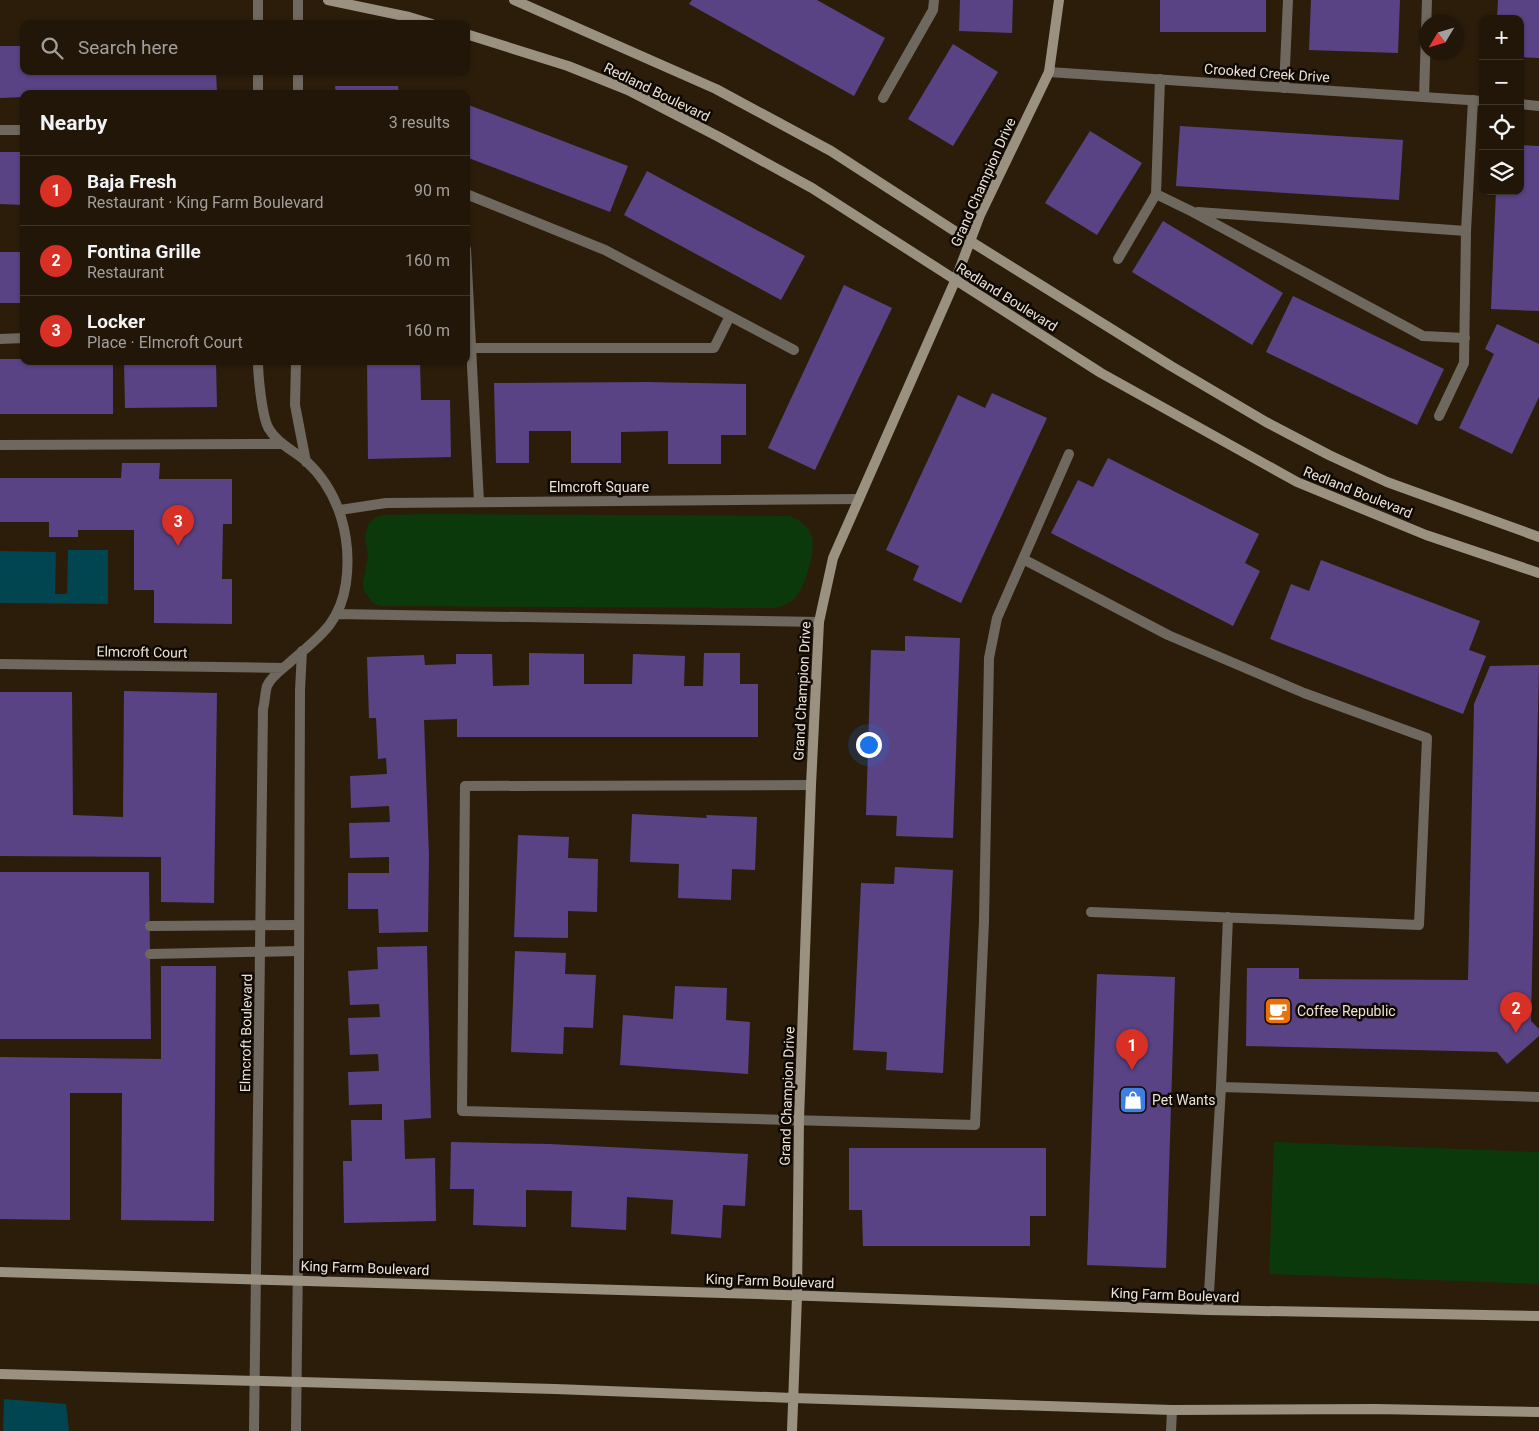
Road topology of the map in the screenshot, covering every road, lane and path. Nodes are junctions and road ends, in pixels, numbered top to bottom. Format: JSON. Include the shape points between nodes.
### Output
{"nodes":[{"id":1,"x":258,"y":0,"type":"edge"},
{"id":2,"x":298,"y":0,"type":"edge"},
{"id":3,"x":328,"y":0,"type":"edge"},
{"id":4,"x":514,"y":0,"type":"edge"},
{"id":5,"x":934,"y":0,"type":"edge"},
{"id":6,"x":1059,"y":0,"type":"edge"},
{"id":7,"x":1288,"y":0,"type":"edge"},
{"id":8,"x":1427,"y":0,"type":"edge"},
{"id":9,"x":258,"y":20,"type":"edge"},
{"id":10,"x":298,"y":20,"type":"edge"},
{"id":11,"x":419,"y":20,"type":"edge"},
{"id":12,"x":470,"y":35,"type":"edge"},
{"id":13,"x":1049,"y":72,"type":"junction"},
{"id":14,"x":258,"y":75,"type":"edge"},
{"id":15,"x":298,"y":75,"type":"edge"},
{"id":16,"x":1160,"y":79,"type":"junction"},
{"id":17,"x":1284,"y":88,"type":"junction"},
{"id":18,"x":258,"y":90,"type":"edge"},
{"id":19,"x":298,"y":90,"type":"edge"},
{"id":20,"x":1424,"y":97,"type":"junction"},
{"id":21,"x":883,"y":98,"type":"dead end"},
{"id":22,"x":1478,"y":101,"type":"edge"},
{"id":23,"x":1524,"y":104,"type":"edge"},
{"id":24,"x":1539,"y":106,"type":"edge"},
{"id":25,"x":0,"y":130,"type":"edge"},
{"id":26,"x":20,"y":130,"type":"edge"},
{"id":27,"x":1156,"y":194,"type":"junction"},
{"id":28,"x":470,"y":196,"type":"edge"},
{"id":29,"x":1193,"y":212,"type":"junction"},
{"id":30,"x":1466,"y":231,"type":"junction"},
{"id":31,"x":970,"y":241,"type":"junction"},
{"id":32,"x":1118,"y":259,"type":"dead end"},
{"id":33,"x":955,"y":281,"type":"junction"},
{"id":34,"x":730,"y":316,"type":"junction"},
{"id":35,"x":470,"y":328,"type":"edge"},
{"id":36,"x":20,"y":338,"type":"edge"},
{"id":37,"x":1465,"y":338,"type":"junction"},
{"id":38,"x":0,"y":339,"type":"edge"},
{"id":39,"x":471,"y":348,"type":"junction"},
{"id":40,"x":794,"y":350,"type":"dead end"},
{"id":41,"x":258,"y":365,"type":"edge"},
{"id":42,"x":296,"y":365,"type":"edge"},
{"id":43,"x":1438,"y":416,"type":"dead end"},
{"id":44,"x":282,"y":444,"type":"junction"},
{"id":45,"x":0,"y":445,"type":"edge"},
{"id":46,"x":1069,"y":454,"type":"dead end"},
{"id":47,"x":306,"y":462,"type":"junction"},
{"id":48,"x":858,"y":499,"type":"junction"},
{"id":49,"x":478,"y":502,"type":"junction"},
{"id":50,"x":340,"y":510,"type":"junction"},
{"id":51,"x":1539,"y":537,"type":"edge"},
{"id":52,"x":1023,"y":559,"type":"junction"},
{"id":53,"x":1539,"y":573,"type":"edge"},
{"id":54,"x":336,"y":614,"type":"junction"},
{"id":55,"x":819,"y":622,"type":"junction"},
{"id":56,"x":302,"y":651,"type":"junction"},
{"id":57,"x":0,"y":664,"type":"edge"},
{"id":58,"x":283,"y":668,"type":"junction"},
{"id":59,"x":811,"y":785,"type":"junction"},
{"id":60,"x":1091,"y":912,"type":"dead end"},
{"id":61,"x":1228,"y":917,"type":"junction"},
{"id":62,"x":261,"y":925,"type":"junction"},
{"id":63,"x":299,"y":925,"type":"junction"},
{"id":64,"x":150,"y":926,"type":"dead end"},
{"id":65,"x":260,"y":951,"type":"junction"},
{"id":66,"x":298,"y":951,"type":"junction"},
{"id":67,"x":150,"y":954,"type":"dead end"},
{"id":68,"x":1221,"y":1087,"type":"junction"},
{"id":69,"x":1539,"y":1097,"type":"edge"},
{"id":70,"x":799,"y":1119,"type":"junction"},
{"id":71,"x":0,"y":1272,"type":"edge"},
{"id":72,"x":256,"y":1280,"type":"junction"},
{"id":73,"x":298,"y":1280,"type":"junction"},
{"id":74,"x":797,"y":1296,"type":"junction"},
{"id":75,"x":1208,"y":1310,"type":"junction"},
{"id":76,"x":1539,"y":1316,"type":"edge"},
{"id":77,"x":0,"y":1374,"type":"edge"},
{"id":78,"x":254,"y":1382,"type":"junction"},
{"id":79,"x":296,"y":1382,"type":"junction"},
{"id":80,"x":793,"y":1398,"type":"junction"},
{"id":81,"x":1172,"y":1410,"type":"junction"},
{"id":82,"x":1539,"y":1412,"type":"edge"},
{"id":83,"x":254,"y":1431,"type":"edge"},
{"id":84,"x":296,"y":1431,"type":"edge"},
{"id":85,"x":792,"y":1431,"type":"edge"},
{"id":86,"x":1171,"y":1431,"type":"edge"}],
"edges":[{"from":1,"to":9,"type":"street"},
{"from":2,"to":10,"type":"street"},
{"from":3,"to":11,"type":"street"},
{"from":4,"to":31,"type":"street","name":"Redland Boulevard","via":[[716,89],[831,151]]},
{"from":5,"to":21,"type":"street","via":[[934,10]]},
{"from":6,"to":13,"type":"street","name":"Grand Champion Drive"},
{"from":7,"to":17,"type":"street"},
{"from":8,"to":20,"type":"street"},
{"from":12,"to":33,"type":"street","name":"Redland Boulevard","via":[[568,66],[628,90],[812,188]]},
{"from":13,"to":16,"type":"street","name":"Crooked Creek Drive"},
{"from":13,"to":31,"type":"street","name":"Grand Champion Drive"},
{"from":14,"to":18,"type":"street"},
{"from":15,"to":19,"type":"street"},
{"from":16,"to":17,"type":"street","name":"Crooked Creek Drive"},
{"from":16,"to":27,"type":"street"},
{"from":17,"to":20,"type":"street","name":"Crooked Creek Drive"},
{"from":20,"to":22,"type":"street","name":"Crooked Creek Drive"},
{"from":22,"to":30,"type":"street"},
{"from":23,"to":24,"type":"street"},
{"from":25,"to":26,"type":"street"},
{"from":27,"to":29,"type":"street"},
{"from":27,"to":32,"type":"street"},
{"from":28,"to":34,"type":"street","via":[[605,250]]},
{"from":29,"to":30,"type":"street"},
{"from":29,"to":37,"type":"street","via":[[1423,336]]},
{"from":30,"to":37,"type":"street"},
{"from":31,"to":33,"type":"street","name":"Grand Champion Drive"},
{"from":31,"to":51,"type":"street","name":"Redland Boulevard","via":[[1171,366],[1329,455],[1387,482]]},
{"from":33,"to":48,"type":"street","name":"Grand Champion Drive"},
{"from":33,"to":53,"type":"street","name":"Redland Boulevard","via":[[1101,373],[1297,482],[1426,535]]},
{"from":34,"to":39,"type":"street","via":[[714,348]]},
{"from":34,"to":40,"type":"street"},
{"from":35,"to":39,"type":"street"},
{"from":36,"to":38,"type":"street"},
{"from":37,"to":43,"type":"street","via":[[1464,363]]},
{"from":39,"to":49,"type":"street"},
{"from":41,"to":44,"type":"street","name":"Elmcroft Boulevard","via":[[268,427]]},
{"from":42,"to":47,"type":"street","via":[[296,405]]},
{"from":44,"to":45,"type":"street"},
{"from":44,"to":47,"type":"street","name":"Elmcroft Boulevard"},
{"from":46,"to":52,"type":"street"},
{"from":47,"to":50,"type":"street","name":"Elmcroft Boulevard","via":[[326,485]]},
{"from":48,"to":49,"type":"street","name":"Elmcroft Square"},
{"from":48,"to":55,"type":"street","name":"Grand Champion Drive","via":[[833,558]]},
{"from":49,"to":50,"type":"street","name":"Elmcroft Square","via":[[386,503]]},
{"from":50,"to":54,"type":"street","name":"Elmcroft Boulevard","via":[[348,546],[343,599]]},
{"from":52,"to":61,"type":"street","via":[[1168,635],[1304,693],[1427,738],[1419,925]]},
{"from":52,"to":70,"type":"street","via":[[997,618],[989,658],[984,921],[975,1125]]},
{"from":54,"to":55,"type":"street"},
{"from":54,"to":56,"type":"street","name":"Elmcroft Boulevard","via":[[322,635]]},
{"from":55,"to":59,"type":"street","name":"Grand Champion Drive"},
{"from":56,"to":58,"type":"street","name":"Elmcroft Boulevard"},
{"from":56,"to":63,"type":"street"},
{"from":57,"to":58,"type":"street","name":"Elmcroft Court"},
{"from":58,"to":62,"type":"street","name":"Elmcroft Boulevard","via":[[268,686],[263,709]]},
{"from":59,"to":70,"type":"street","name":"Grand Champion Drive"},
{"from":59,"to":70,"type":"street","via":[[466,786],[462,1111]]},
{"from":60,"to":61,"type":"street"},
{"from":61,"to":68,"type":"street"},
{"from":62,"to":63,"type":"street"},
{"from":62,"to":64,"type":"street"},
{"from":62,"to":65,"type":"street","name":"Elmcroft Boulevard"},
{"from":63,"to":66,"type":"street"},
{"from":65,"to":66,"type":"street"},
{"from":65,"to":67,"type":"street"},
{"from":65,"to":72,"type":"street","name":"Elmcroft Boulevard"},
{"from":66,"to":73,"type":"street"},
{"from":68,"to":69,"type":"street"},
{"from":68,"to":75,"type":"street"},
{"from":70,"to":74,"type":"street","name":"Grand Champion Drive"},
{"from":71,"to":72,"type":"street","name":"King Farm Boulevard"},
{"from":72,"to":73,"type":"street","name":"King Farm Boulevard"},
{"from":72,"to":78,"type":"street","name":"Elmcroft Boulevard"},
{"from":73,"to":74,"type":"street","name":"King Farm Boulevard"},
{"from":73,"to":79,"type":"street"},
{"from":74,"to":75,"type":"street","name":"King Farm Boulevard"},
{"from":74,"to":80,"type":"street","name":"Grand Champion Drive"},
{"from":75,"to":76,"type":"street","name":"King Farm Boulevard"},
{"from":77,"to":78,"type":"street"},
{"from":78,"to":79,"type":"street"},
{"from":78,"to":83,"type":"street","name":"Elmcroft Boulevard"},
{"from":79,"to":80,"type":"street"},
{"from":79,"to":84,"type":"street"},
{"from":80,"to":81,"type":"street"},
{"from":80,"to":85,"type":"street","name":"Grand Champion Drive"},
{"from":81,"to":82,"type":"street"},
{"from":81,"to":86,"type":"street"}]}
